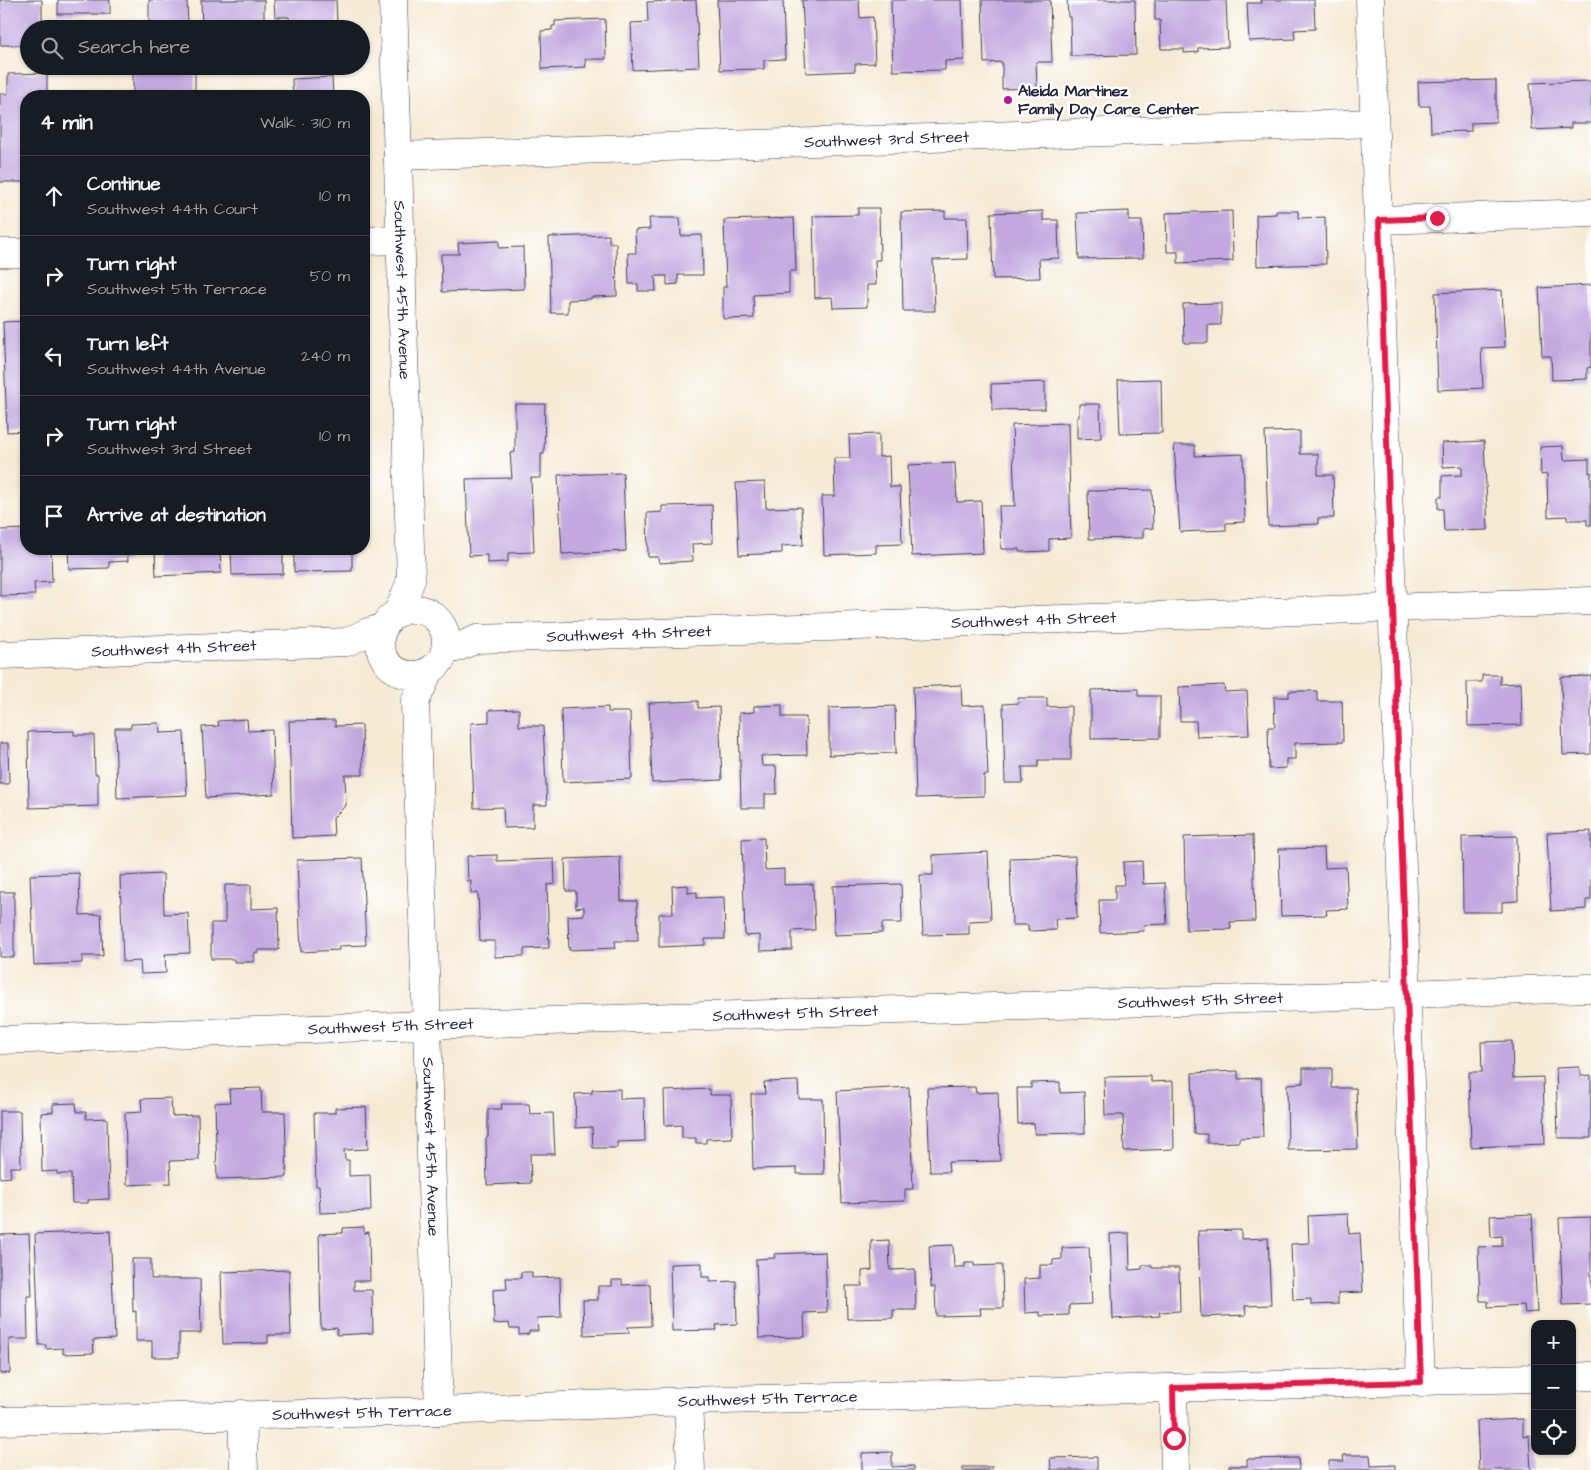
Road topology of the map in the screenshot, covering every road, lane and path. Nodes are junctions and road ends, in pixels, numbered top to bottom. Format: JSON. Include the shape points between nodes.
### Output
{"nodes":[{"id":1,"x":393,"y":0,"type":"edge"},
{"id":2,"x":1370,"y":0,"type":"edge"},
{"id":3,"x":1374,"y":123,"type":"junction"},
{"id":4,"x":398,"y":156,"type":"junction"},
{"id":5,"x":1591,"y":213,"type":"edge"},
{"id":6,"x":1379,"y":220,"type":"junction"},
{"id":7,"x":401,"y":240,"type":"junction"},
{"id":8,"x":370,"y":241,"type":"edge"},
{"id":9,"x":20,"y":253,"type":"edge"},
{"id":10,"x":0,"y":254,"type":"edge"},
{"id":11,"x":1591,"y":601,"type":"edge"},
{"id":12,"x":1392,"y":608,"type":"junction"},
{"id":13,"x":420,"y":634,"type":"junction"},
{"id":14,"x":347,"y":642,"type":"junction"},
{"id":15,"x":0,"y":655,"type":"edge"},
{"id":16,"x":391,"y":665,"type":"junction"},
{"id":17,"x":415,"y":702,"type":"junction"},
{"id":18,"x":1591,"y":988,"type":"edge"},
{"id":19,"x":1406,"y":995,"type":"junction"},
{"id":20,"x":427,"y":1025,"type":"junction"},
{"id":21,"x":0,"y":1040,"type":"edge"},
{"id":22,"x":1591,"y":1376,"type":"edge"},
{"id":23,"x":1576,"y":1377,"type":"edge"},
{"id":24,"x":1531,"y":1378,"type":"edge"},
{"id":25,"x":1421,"y":1382,"type":"junction"},
{"id":26,"x":1173,"y":1388,"type":"junction"},
{"id":27,"x":688,"y":1401,"type":"junction"},
{"id":28,"x":440,"y":1411,"type":"junction"},
{"id":29,"x":242,"y":1414,"type":"junction"},
{"id":30,"x":0,"y":1421,"type":"edge"},
{"id":31,"x":244,"y":1470,"type":"edge"},
{"id":32,"x":691,"y":1470,"type":"edge"},
{"id":33,"x":1175,"y":1470,"type":"edge"}],
"edges":[{"from":1,"to":4,"type":"street","name":"Southwest 45th Avenue"},
{"from":2,"to":3,"type":"street"},
{"from":3,"to":4,"type":"street","name":"Southwest 3rd Street"},
{"from":3,"to":6,"type":"street"},
{"from":4,"to":7,"type":"street","name":"Southwest 45th Avenue"},
{"from":5,"to":6,"type":"street"},
{"from":6,"to":12,"type":"street"},
{"from":7,"to":8,"type":"street"},
{"from":7,"to":13,"type":"street","name":"Southwest 45th Avenue","via":[[411,580]]},
{"from":9,"to":10,"type":"street"},
{"from":11,"to":12,"type":"street","name":"Southwest 4th Street"},
{"from":12,"to":13,"type":"street","name":"Southwest 4th Street","via":[[477,639],[456,648]]},
{"from":12,"to":19,"type":"street"},
{"from":13,"to":14,"type":"street","name":"Southwest 4th Street","via":[[368,632]]},
{"from":13,"to":16,"type":"street","name":"Southwest 45th Avenue","via":[[380,639],[381,650]]},
{"from":13,"to":16,"type":"street","name":"Southwest 4th Street","via":[[424,673],[413,675]]},
{"from":13,"to":17,"type":"street","name":"Southwest 45th Avenue"},
{"from":14,"to":15,"type":"street","name":"Southwest 4th Street"},
{"from":14,"to":16,"type":"street","name":"Southwest 4th Street"},
{"from":16,"to":17,"type":"street","name":"Southwest 45th Avenue"},
{"from":17,"to":20,"type":"street","name":"Southwest 45th Avenue"},
{"from":18,"to":19,"type":"street","name":"Southwest 5th Street"},
{"from":19,"to":20,"type":"street","name":"Southwest 5th Street"},
{"from":19,"to":25,"type":"street"},
{"from":20,"to":21,"type":"street","name":"Southwest 5th Street"},
{"from":20,"to":28,"type":"street","name":"Southwest 45th Avenue"},
{"from":22,"to":23,"type":"street"},
{"from":24,"to":25,"type":"street","name":"Southwest 5th Terrace"},
{"from":25,"to":26,"type":"street","name":"Southwest 5th Terrace"},
{"from":26,"to":27,"type":"street","name":"Southwest 5th Terrace"},
{"from":26,"to":33,"type":"street"},
{"from":27,"to":28,"type":"street","name":"Southwest 5th Terrace"},
{"from":27,"to":32,"type":"street"},
{"from":28,"to":29,"type":"street","name":"Southwest 5th Terrace"},
{"from":29,"to":30,"type":"street","name":"Southwest 5th Terrace"},
{"from":29,"to":31,"type":"street"}]}
